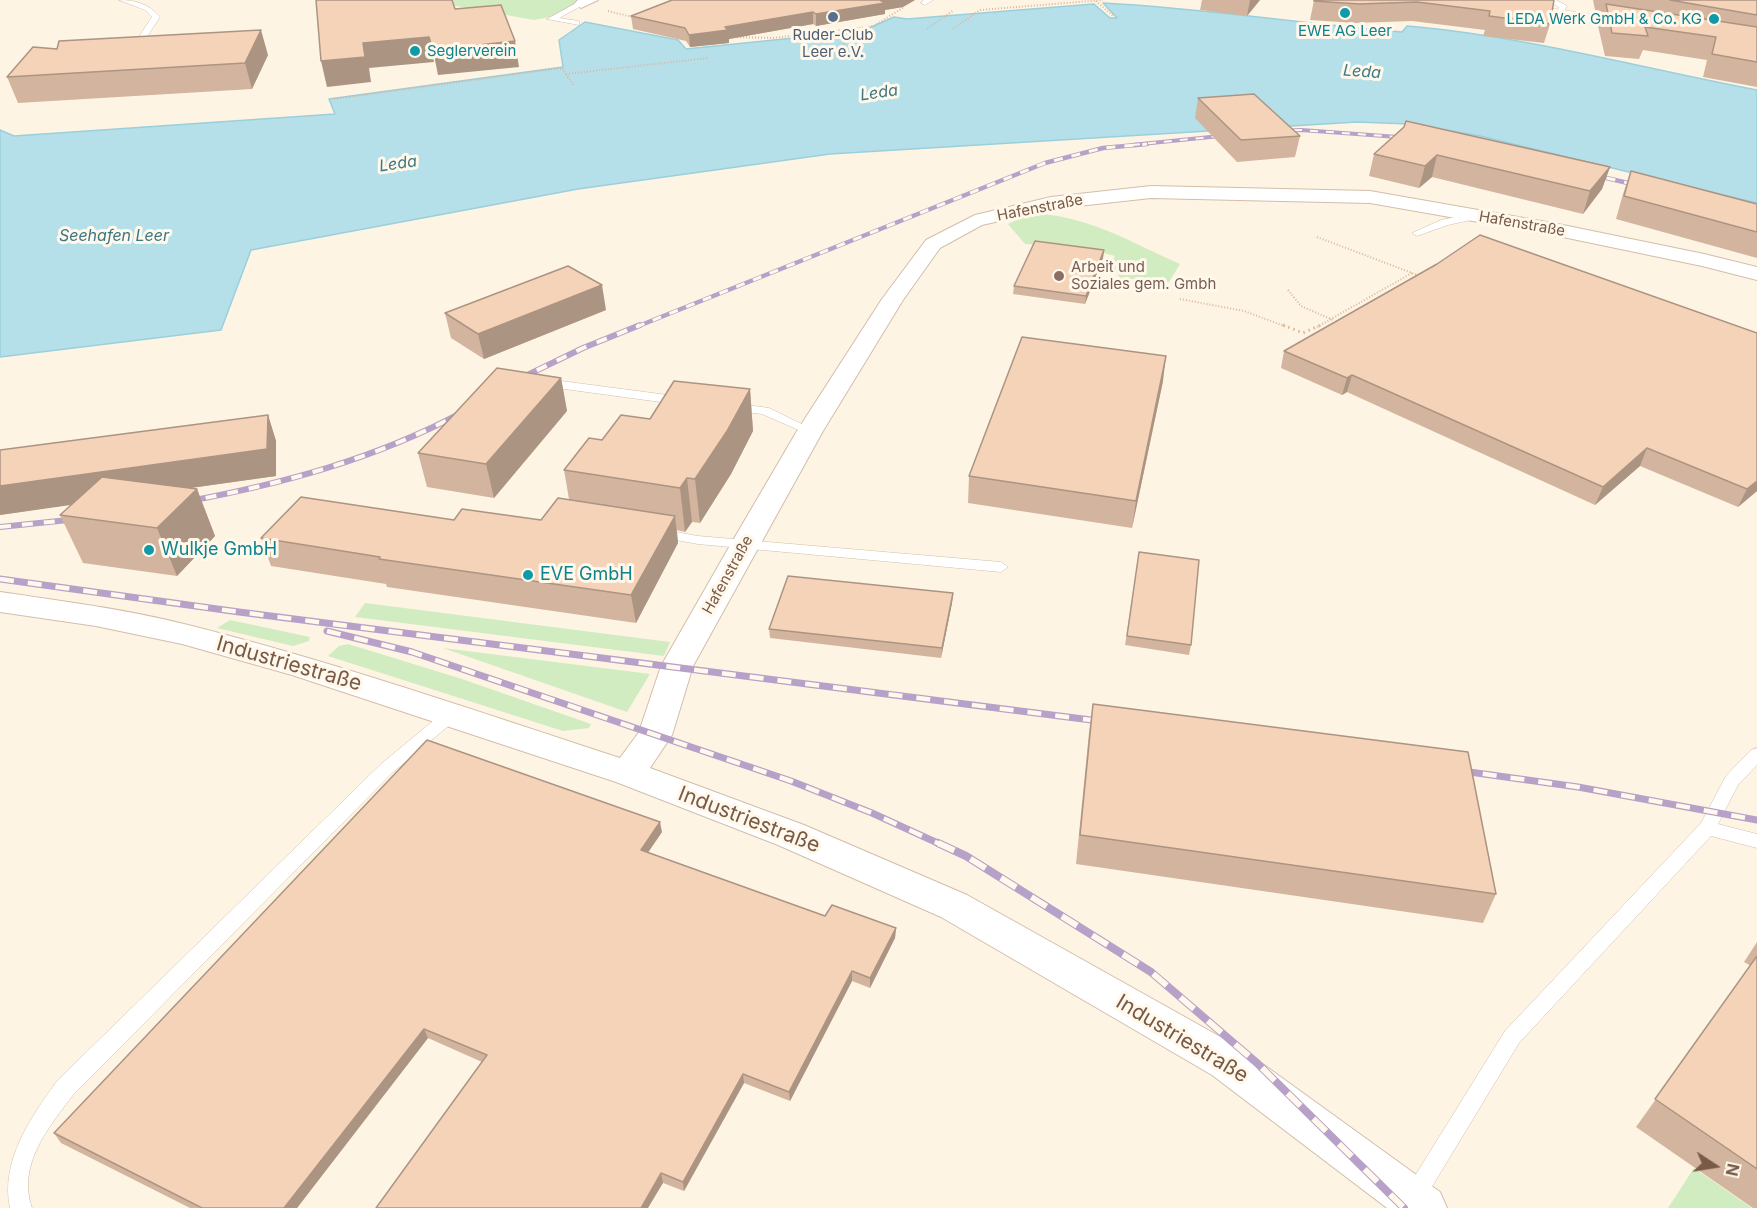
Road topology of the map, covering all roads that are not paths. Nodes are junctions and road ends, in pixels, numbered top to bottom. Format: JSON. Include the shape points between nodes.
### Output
{"nodes":[{"id":1,"x":123,"y":0,"type":"edge"},
{"id":2,"x":1452,"y":0,"type":"edge"},
{"id":3,"x":586,"y":2,"type":"edge"},
{"id":4,"x":1554,"y":6,"type":"edge"},
{"id":5,"x":576,"y":23,"type":"dead end"},
{"id":6,"x":1662,"y":29,"type":"edge"},
{"id":7,"x":142,"y":38,"type":"edge"},
{"id":8,"x":1476,"y":216,"type":"junction"},
{"id":9,"x":1417,"y":233,"type":"dead end"},
{"id":10,"x":1757,"y":274,"type":"edge"},
{"id":11,"x":546,"y":383,"type":"edge"},
{"id":12,"x":696,"y":402,"type":"edge"},
{"id":13,"x":719,"y":405,"type":"edge"},
{"id":14,"x":810,"y":431,"type":"junction"},
{"id":15,"x":642,"y":531,"type":"edge"},
{"id":16,"x":746,"y":542,"type":"junction"},
{"id":17,"x":1001,"y":567,"type":"dead end"},
{"id":18,"x":0,"y":602,"type":"edge"},
{"id":19,"x":451,"y":714,"type":"junction"},
{"id":20,"x":1757,"y":754,"type":"edge"},
{"id":21,"x":628,"y":773,"type":"junction"},
{"id":22,"x":1707,"y":828,"type":"junction"},
{"id":23,"x":1757,"y":841,"type":"edge"},
{"id":24,"x":1414,"y":1205,"type":"edge"},
{"id":25,"x":21,"y":1208,"type":"edge"}],
"edges":[{"from":1,"to":7,"type":"lane","via":[[148,8],[156,17]]},
{"from":2,"to":4,"type":"street"},
{"from":3,"to":5,"type":"lane","via":[[551,19]]},
{"from":4,"to":6,"type":"street"},
{"from":8,"to":9,"type":"lane"},
{"from":8,"to":10,"type":"street","name":"Hafenstraße","via":[[1692,257]]},
{"from":8,"to":14,"type":"street","name":"Hafenstraße","via":[[1370,197],[1151,192],[1051,203],[975,221],[933,244],[908,275]]},
{"from":11,"to":12,"type":"lane"},
{"from":13,"to":14,"type":"lane","via":[[765,411]]},
{"from":14,"to":16,"type":"street","name":"Hafenstraße"},
{"from":15,"to":16,"type":"lane","via":[[698,540]]},
{"from":16,"to":17,"type":"lane"},
{"from":16,"to":21,"type":"street","name":"Hafenstraße","via":[[677,666],[655,735]]},
{"from":18,"to":19,"type":"street","name":"Industriestraße","via":[[183,634]]},
{"from":19,"to":21,"type":"street","name":"Industriestraße"},
{"from":19,"to":25,"type":"lane","via":[[387,768],[65,1088],[20,1160],[15,1197]]},
{"from":20,"to":22,"type":"lane","via":[[1732,781]]},
{"from":21,"to":24,"type":"street","name":"Industriestraße","via":[[792,835],[954,906],[1227,1062]]},
{"from":22,"to":23,"type":"lane"},
{"from":22,"to":24,"type":"lane","via":[[1512,1037]]}]}
